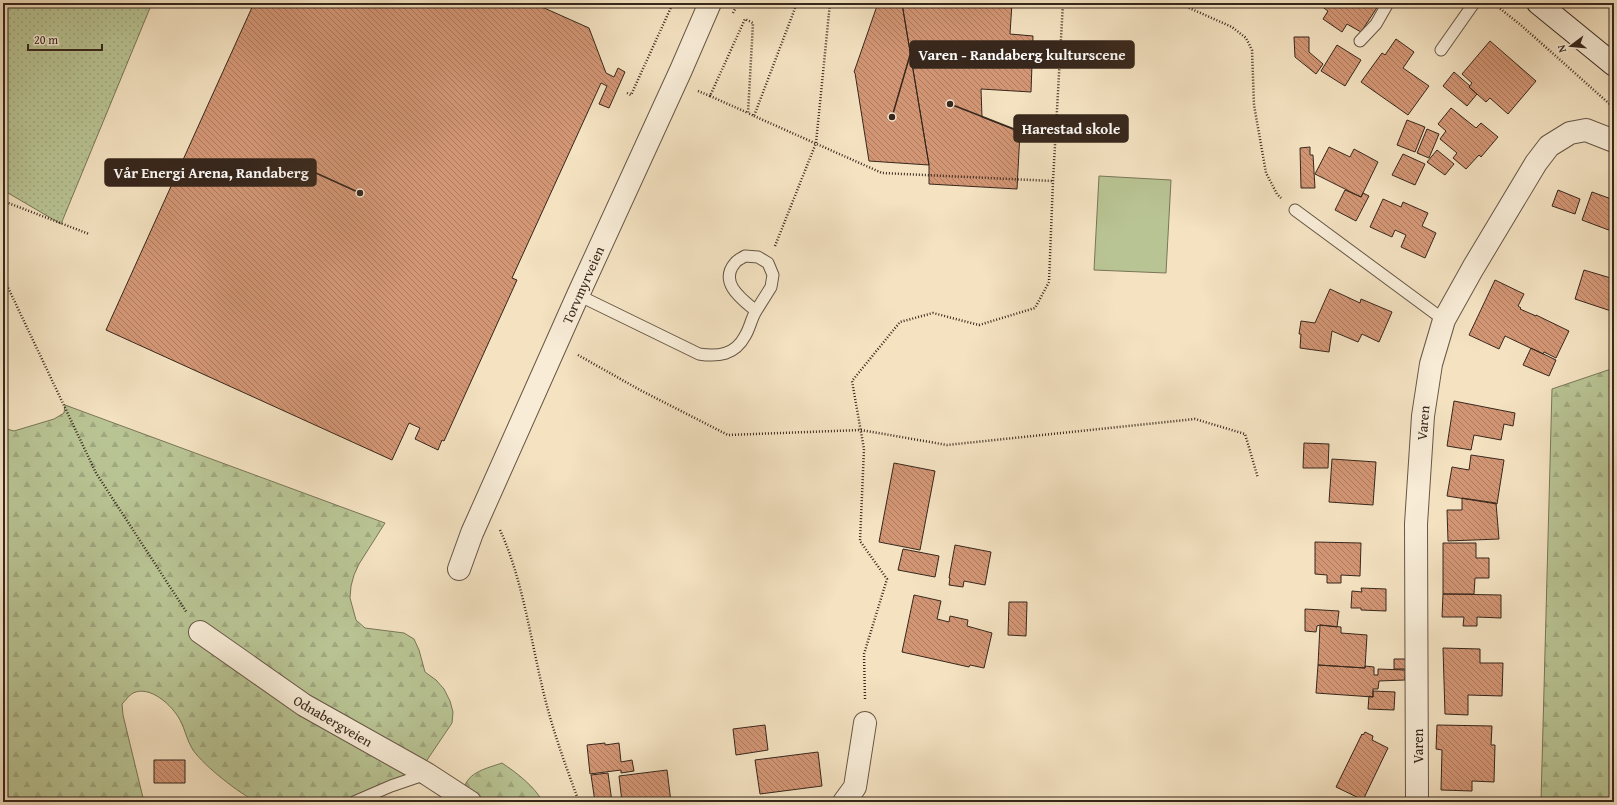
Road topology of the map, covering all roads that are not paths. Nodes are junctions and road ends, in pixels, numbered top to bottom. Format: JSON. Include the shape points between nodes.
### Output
{"nodes":[{"id":1,"x":1388,"y":3,"type":"edge"},
{"id":2,"x":1474,"y":3,"type":"edge"},
{"id":3,"x":1538,"y":3,"type":"edge"},
{"id":4,"x":708,"y":4,"type":"edge"},
{"id":5,"x":1360,"y":41,"type":"dead end"},
{"id":6,"x":1441,"y":50,"type":"dead end"},
{"id":7,"x":1614,"y":65,"type":"edge"},
{"id":8,"x":1614,"y":141,"type":"edge"},
{"id":9,"x":1295,"y":210,"type":"road end"},
{"id":10,"x":578,"y":295,"type":"junction"},
{"id":11,"x":756,"y":311,"type":"junction"},
{"id":12,"x":1444,"y":320,"type":"junction"},
{"id":13,"x":459,"y":569,"type":"dead end"},
{"id":14,"x":200,"y":632,"type":"road end"},
{"id":15,"x":865,"y":723,"type":"road end"},
{"id":16,"x":427,"y":774,"type":"junction"},
{"id":17,"x":354,"y":802,"type":"edge"},
{"id":18,"x":470,"y":802,"type":"edge"},
{"id":19,"x":844,"y":802,"type":"edge"},
{"id":20,"x":1418,"y":802,"type":"edge"}],
"edges":[{"from":1,"to":5,"type":"lane","via":[[1376,24]]},
{"from":2,"to":6,"type":"lane"},
{"from":3,"to":7,"type":"street"},
{"from":4,"to":10,"type":"street","name":"Torvmyrveien","via":[[682,70]]},
{"from":8,"to":12,"type":"street","name":"Varen","via":[[1586,130],[1570,133],[1549,146],[1536,163]]},
{"from":9,"to":12,"type":"lane"},
{"from":10,"to":11,"type":"lane","via":[[699,354],[714,356],[725,354],[736,347],[745,336]]},
{"from":10,"to":13,"type":"street","name":"Torvmyrveien","via":[[480,514]]},
{"from":11,"to":11,"type":"lane","via":[[731,287],[729,274],[735,263],[745,256],[758,256],[768,263],[773,275],[771,287]]},
{"from":12,"to":20,"type":"street","name":"Varen","via":[[1431,364],[1423,416],[1416,524]]},
{"from":14,"to":16,"type":"street","name":"Odnabergveien","via":[[304,705]]},
{"from":15,"to":19,"type":"street","via":[[855,787]]},
{"from":16,"to":17,"type":"lane"},
{"from":16,"to":18,"type":"street","name":"Odnabergveien"}]}
